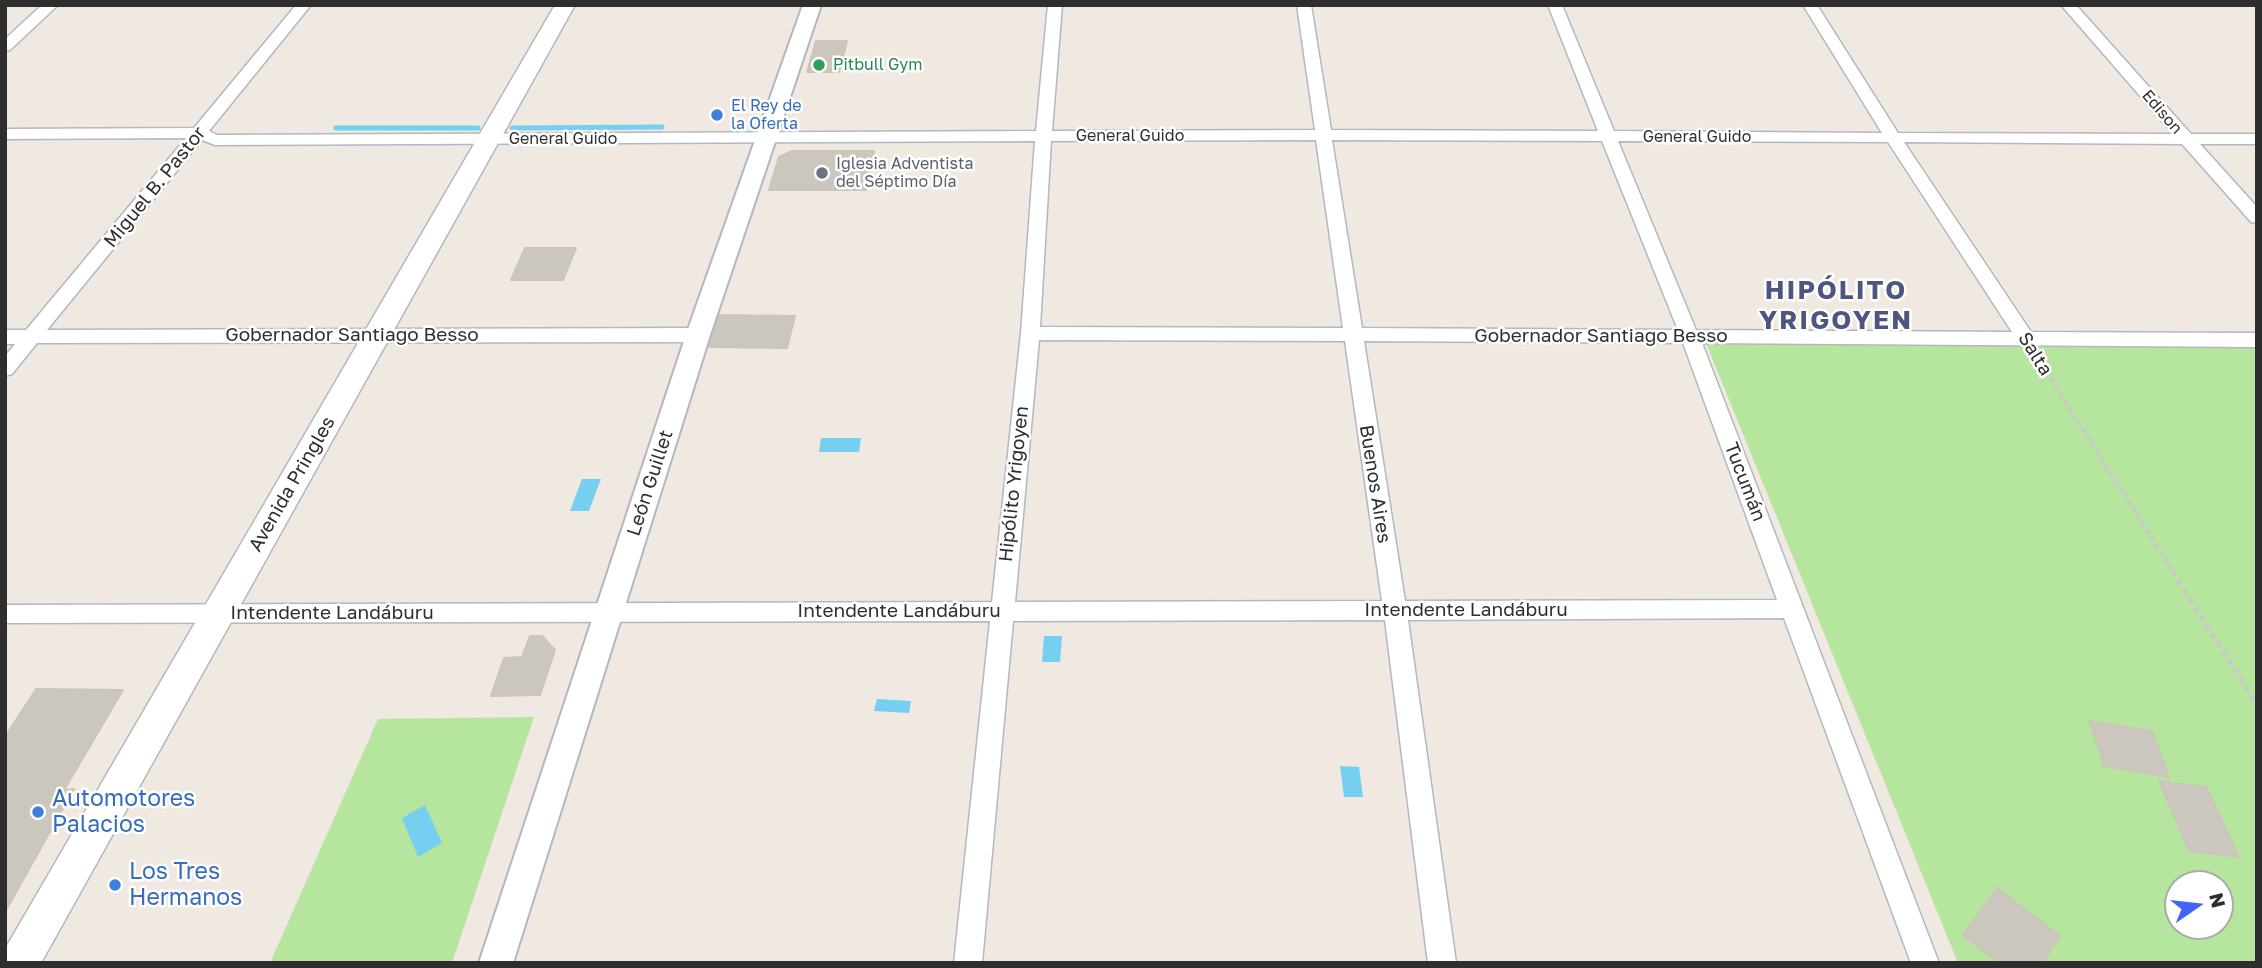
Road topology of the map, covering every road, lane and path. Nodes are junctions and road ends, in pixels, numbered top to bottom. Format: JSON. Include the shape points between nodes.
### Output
{"nodes":[{"id":1,"x":51,"y":5,"type":"edge"},
{"id":2,"x":304,"y":5,"type":"edge"},
{"id":3,"x":565,"y":5,"type":"edge"},
{"id":4,"x":812,"y":5,"type":"edge"},
{"id":5,"x":1055,"y":5,"type":"edge"},
{"id":6,"x":1304,"y":5,"type":"edge"},
{"id":7,"x":1555,"y":5,"type":"edge"},
{"id":8,"x":1810,"y":5,"type":"edge"},
{"id":9,"x":2068,"y":5,"type":"edge"},
{"id":10,"x":5,"y":47,"type":"edge"},
{"id":11,"x":199,"y":133,"type":"junction"},
{"id":12,"x":5,"y":134,"type":"edge"},
{"id":13,"x":1322,"y":135,"type":"junction"},
{"id":14,"x":1043,"y":136,"type":"junction"},
{"id":15,"x":1608,"y":136,"type":"junction"},
{"id":16,"x":768,"y":138,"type":"junction"},
{"id":17,"x":1893,"y":138,"type":"junction"},
{"id":18,"x":488,"y":139,"type":"junction"},
{"id":19,"x":2185,"y":139,"type":"junction"},
{"id":20,"x":2257,"y":139,"type":"edge"},
{"id":21,"x":2257,"y":218,"type":"edge"},
{"id":22,"x":1030,"y":333,"type":"junction"},
{"id":23,"x":377,"y":335,"type":"junction"},
{"id":24,"x":698,"y":335,"type":"junction"},
{"id":25,"x":1689,"y":335,"type":"junction"},
{"id":26,"x":1352,"y":336,"type":"junction"},
{"id":27,"x":5,"y":337,"type":"edge"},
{"id":28,"x":33,"y":337,"type":"junction"},
{"id":29,"x":2026,"y":339,"type":"junction"},
{"id":30,"x":2257,"y":340,"type":"edge"},
{"id":31,"x":5,"y":369,"type":"edge"},
{"id":32,"x":1792,"y":609,"type":"junction"},
{"id":33,"x":1395,"y":610,"type":"junction"},
{"id":34,"x":1002,"y":611,"type":"junction"},
{"id":35,"x":608,"y":612,"type":"junction"},
{"id":36,"x":218,"y":613,"type":"junction"},
{"id":37,"x":5,"y":614,"type":"edge"},
{"id":38,"x":2257,"y":705,"type":"edge"},
{"id":39,"x":19,"y":963,"type":"edge"},
{"id":40,"x":496,"y":963,"type":"edge"},
{"id":41,"x":968,"y":963,"type":"edge"},
{"id":42,"x":1442,"y":963,"type":"edge"},
{"id":43,"x":1924,"y":963,"type":"edge"}],
"edges":[{"from":1,"to":10,"type":"street"},
{"from":2,"to":11,"type":"street","name":"Miguel B. Pastor"},
{"from":3,"to":18,"type":"main road","name":"Avenida Pringles"},
{"from":4,"to":16,"type":"street","name":"León Guillet"},
{"from":5,"to":14,"type":"street","name":"Hipólito Yrigoyen"},
{"from":6,"to":13,"type":"street","name":"Buenos Aires"},
{"from":7,"to":15,"type":"street","name":"Tucumán"},
{"from":8,"to":17,"type":"street","name":"Salta"},
{"from":9,"to":19,"type":"street","name":"Edison"},
{"from":11,"to":12,"type":"street","name":"General Guido"},
{"from":11,"to":18,"type":"street","name":"General Guido","via":[[215,140]]},
{"from":11,"to":28,"type":"street","name":"Miguel B. Pastor"},
{"from":13,"to":14,"type":"street","name":"General Guido"},
{"from":13,"to":15,"type":"street","name":"General Guido"},
{"from":13,"to":26,"type":"street","name":"Buenos Aires"},
{"from":14,"to":16,"type":"street","name":"General Guido"},
{"from":14,"to":22,"type":"street","name":"Hipólito Yrigoyen"},
{"from":15,"to":17,"type":"street","name":"General Guido"},
{"from":15,"to":25,"type":"street","name":"Tucumán"},
{"from":16,"to":18,"type":"street","name":"General Guido"},
{"from":16,"to":24,"type":"street","name":"León Guillet"},
{"from":17,"to":19,"type":"street","name":"General Guido"},
{"from":17,"to":29,"type":"street","name":"Salta"},
{"from":18,"to":23,"type":"main road","name":"Avenida Pringles"},
{"from":19,"to":20,"type":"street","name":"General Guido"},
{"from":19,"to":21,"type":"street","name":"Edison"},
{"from":22,"to":26,"type":"street","name":"Gobernador Santiago Besso"},
{"from":22,"to":34,"type":"street","name":"Hipólito Yrigoyen"},
{"from":23,"to":24,"type":"street","name":"Gobernador Santiago Besso"},
{"from":23,"to":28,"type":"street","name":"Gobernador Santiago Besso"},
{"from":23,"to":36,"type":"main road","name":"Avenida Pringles"},
{"from":24,"to":35,"type":"street","name":"León Guillet"},
{"from":25,"to":26,"type":"street","name":"Gobernador Santiago Besso"},
{"from":25,"to":29,"type":"street","name":"Gobernador Santiago Besso"},
{"from":25,"to":32,"type":"street","name":"Tucumán"},
{"from":26,"to":33,"type":"street","name":"Buenos Aires"},
{"from":27,"to":28,"type":"street","name":"Gobernador Santiago Besso"},
{"from":28,"to":31,"type":"street","name":"Miguel B. Pastor"},
{"from":29,"to":30,"type":"street","name":"Gobernador Santiago Besso"},
{"from":29,"to":38,"type":"path","name":"Salta"},
{"from":32,"to":33,"type":"street","name":"Intendente Landáburu"},
{"from":32,"to":43,"type":"street","name":"Tucumán"},
{"from":33,"to":34,"type":"street","name":"Intendente Landáburu"},
{"from":33,"to":42,"type":"street","name":"Buenos Aires"},
{"from":34,"to":35,"type":"street","name":"Intendente Landáburu"},
{"from":34,"to":41,"type":"street","name":"Hipólito Yrigoyen"},
{"from":35,"to":36,"type":"street","name":"Intendente Landáburu"},
{"from":35,"to":40,"type":"street","name":"León Guillet"},
{"from":36,"to":37,"type":"street","name":"Intendente Landáburu"},
{"from":36,"to":39,"type":"main road","name":"Avenida Pringles"}]}
